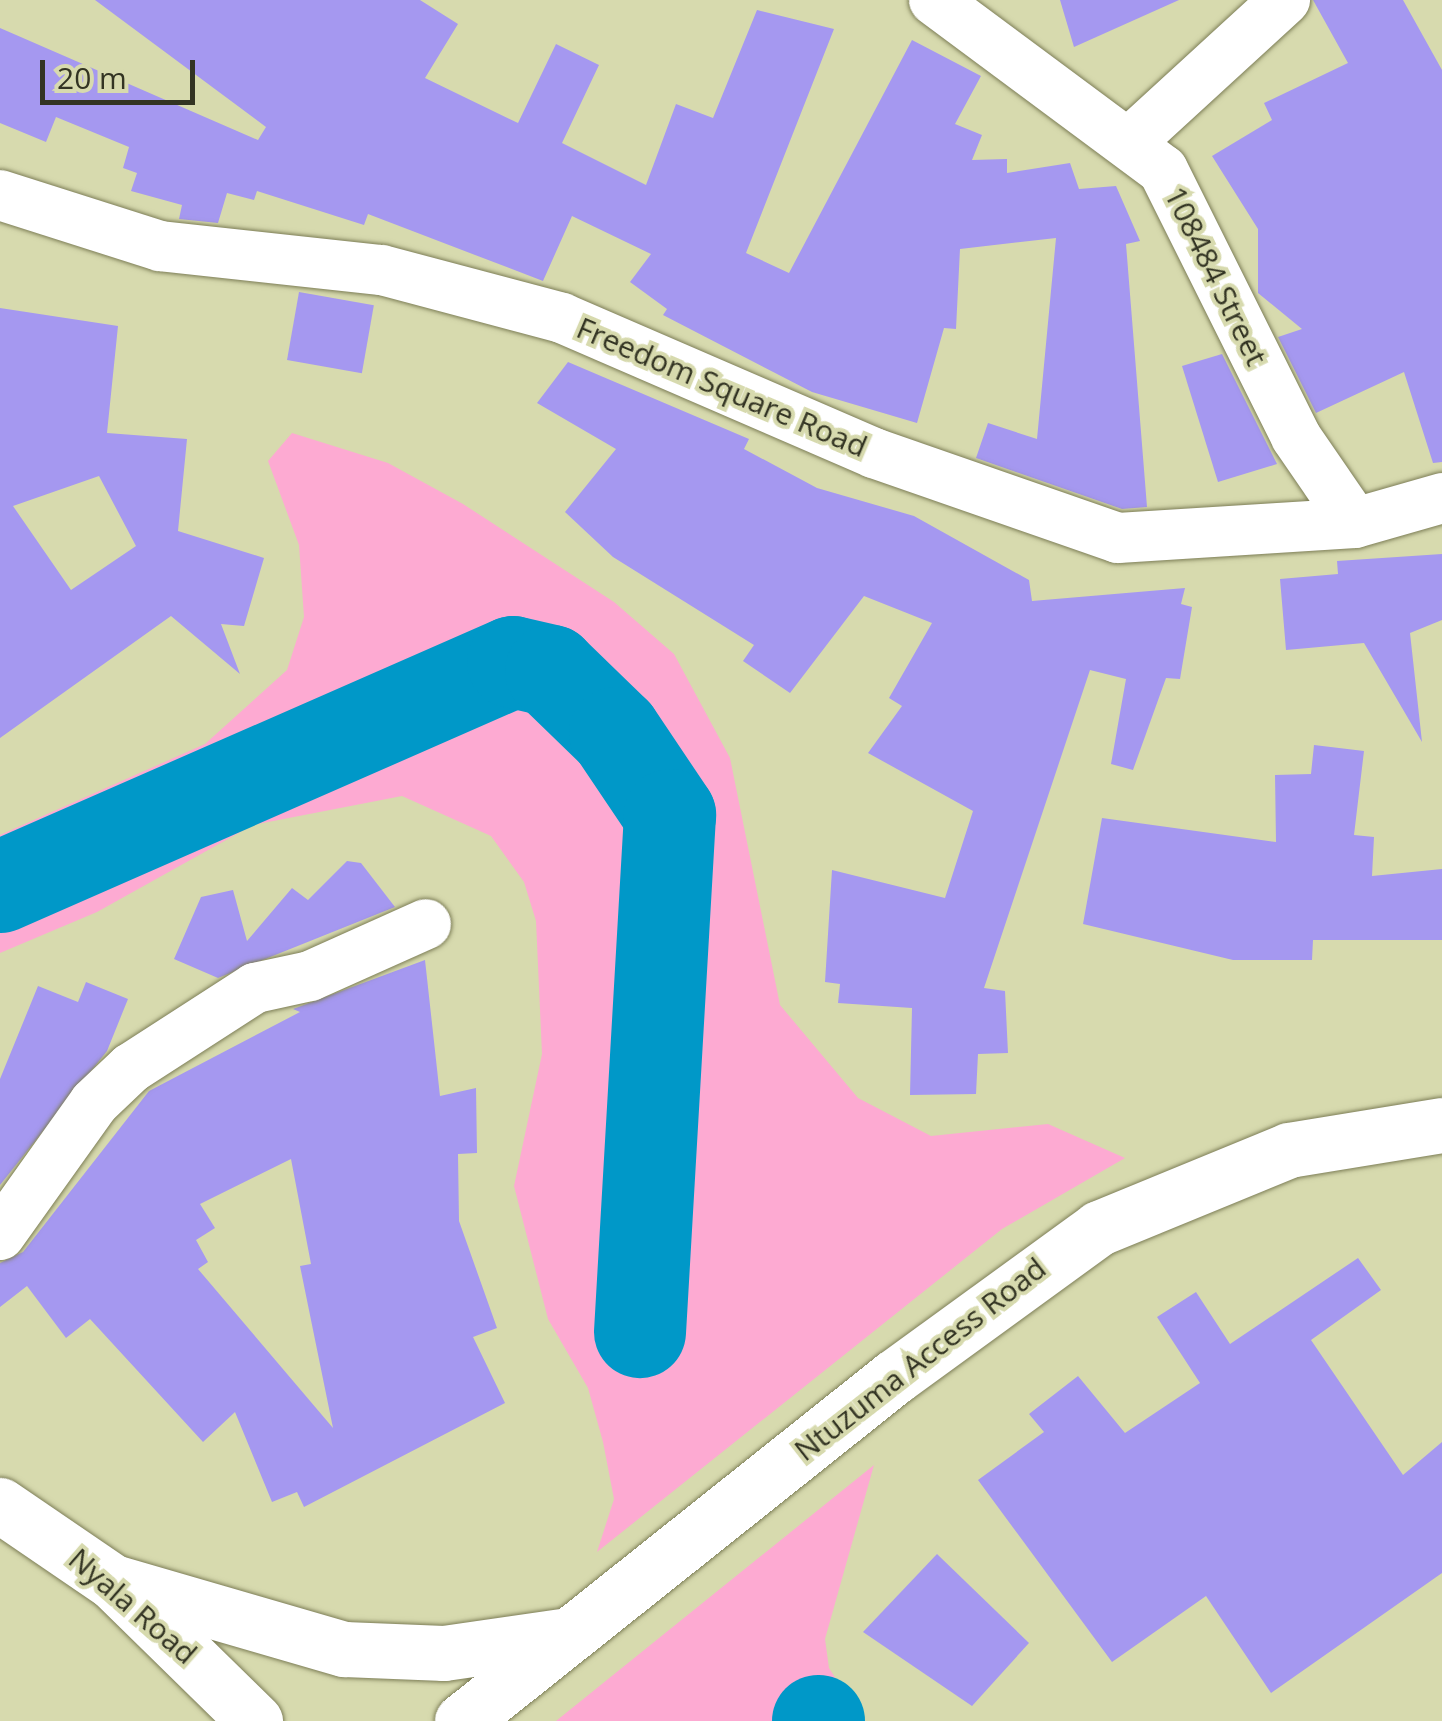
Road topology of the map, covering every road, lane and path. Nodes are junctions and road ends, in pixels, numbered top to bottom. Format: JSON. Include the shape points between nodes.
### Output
{"nodes":[{"id":1,"x":934,"y":0,"type":"edge"},
{"id":2,"x":1285,"y":0,"type":"edge"},
{"id":3,"x":1131,"y":142,"type":"junction"},
{"id":4,"x":0,"y":195,"type":"edge"},
{"id":5,"x":1442,"y":498,"type":"edge"},
{"id":6,"x":1354,"y":523,"type":"junction"},
{"id":7,"x":426,"y":924,"type":"dead end"},
{"id":8,"x":1442,"y":1125,"type":"edge"},
{"id":9,"x":0,"y":1236,"type":"edge"},
{"id":10,"x":0,"y":1505,"type":"edge"},
{"id":11,"x":113,"y":1582,"type":"junction"},
{"id":12,"x":571,"y":1634,"type":"junction"},
{"id":13,"x":255,"y":1721,"type":"edge"},
{"id":14,"x":462,"y":1721,"type":"edge"}],
"edges":[{"from":1,"to":3,"type":"street","name":"108484 Street"},
{"from":2,"to":3,"type":"street"},
{"from":3,"to":6,"type":"street","name":"108484 Street","via":[[1178,194],[1296,437]]},
{"from":4,"to":6,"type":"street","name":"Freedom Square Road","via":[[160,246],[382,270],[562,318],[874,454],[1102,534],[1177,541]]},
{"from":5,"to":6,"type":"street","name":"Freedom Square Road"},
{"from":7,"to":9,"type":"street","via":[[310,976],[255,988],[131,1068],[94,1103]]},
{"from":8,"to":12,"type":"street","name":"Ntuzuma Access Road","via":[[1290,1150],[1099,1228],[909,1365]]},
{"from":10,"to":11,"type":"street","name":"Nyala Road"},
{"from":11,"to":12,"type":"street","via":[[344,1649],[444,1652]]},
{"from":11,"to":13,"type":"street","name":"Nyala Road"},
{"from":12,"to":14,"type":"street","name":"Ntuzuma Access Road"}]}
